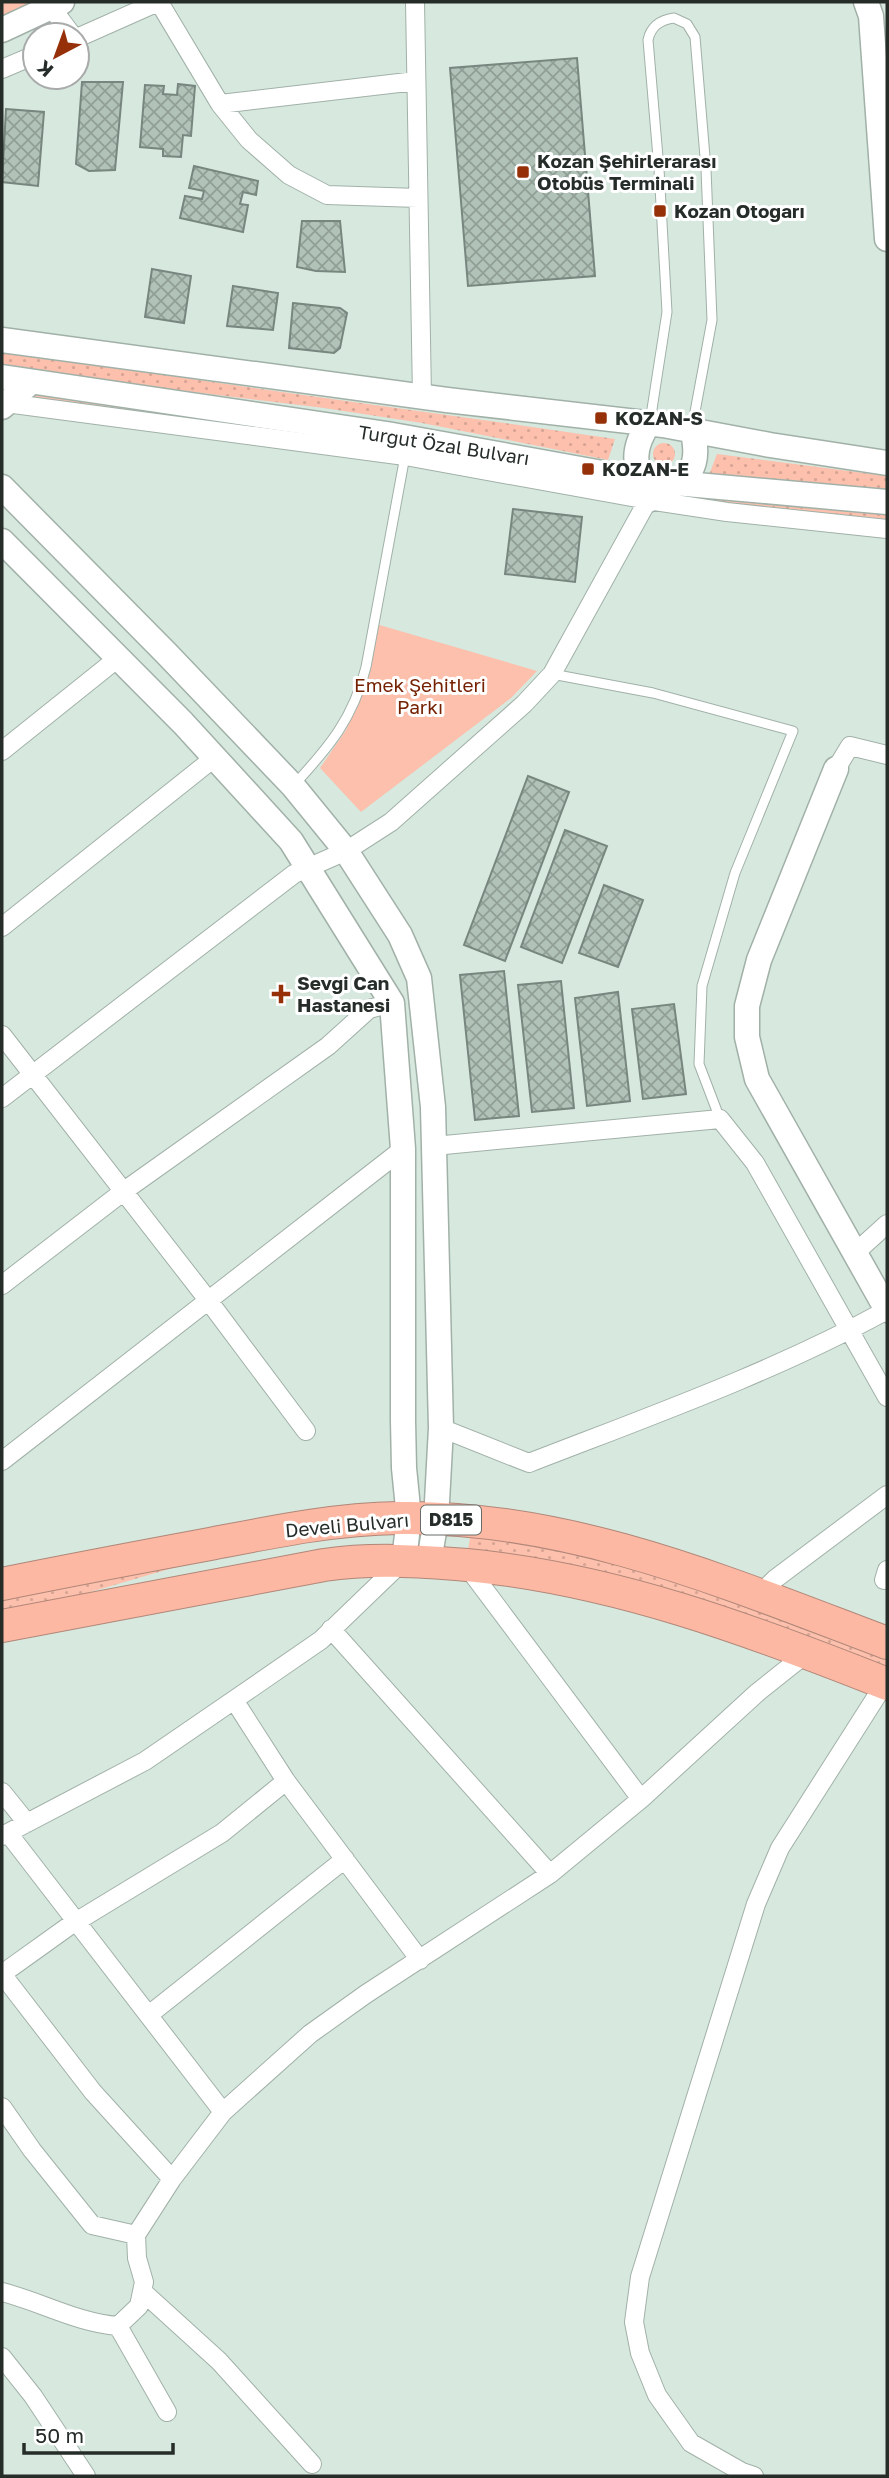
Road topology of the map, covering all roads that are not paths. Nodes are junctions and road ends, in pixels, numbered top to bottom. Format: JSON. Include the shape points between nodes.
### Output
{"nodes":[{"id":1,"x":158,"y":2,"type":"edge"},
{"id":2,"x":415,"y":2,"type":"edge"},
{"id":3,"x":56,"y":4,"type":"edge"},
{"id":4,"x":875,"y":13,"type":"edge"},
{"id":5,"x":65,"y":21,"type":"edge"},
{"id":6,"x":2,"y":30,"type":"edge"},
{"id":7,"x":91,"y":32,"type":"edge"},
{"id":8,"x":21,"y":61,"type":"edge"},
{"id":9,"x":2,"y":69,"type":"edge"},
{"id":10,"x":416,"y":80,"type":"junction"},
{"id":11,"x":220,"y":104,"type":"junction"},
{"id":12,"x":418,"y":198,"type":"junction"},
{"id":13,"x":887,"y":239,"type":"edge"},
{"id":14,"x":2,"y":340,"type":"edge"},
{"id":15,"x":2,"y":377,"type":"edge"},
{"id":16,"x":31,"y":382,"type":"junction"},
{"id":17,"x":422,"y":396,"type":"junction"},
{"id":18,"x":4,"y":405,"type":"edge"},
{"id":19,"x":649,"y":423,"type":"junction"},
{"id":20,"x":692,"y":429,"type":"junction"},
{"id":21,"x":405,"y":456,"type":"junction"},
{"id":22,"x":887,"y":463,"type":"edge"},
{"id":23,"x":677,"y":484,"type":"junction"},
{"id":24,"x":2,"y":487,"type":"edge"},
{"id":25,"x":645,"y":490,"type":"junction"},
{"id":26,"x":887,"y":502,"type":"edge"},
{"id":27,"x":887,"y":529,"type":"edge"},
{"id":28,"x":5,"y":550,"type":"edge"},
{"id":29,"x":118,"y":658,"type":"junction"},
{"id":30,"x":552,"y":674,"type":"junction"},
{"id":31,"x":2,"y":751,"type":"edge"},
{"id":32,"x":887,"y":755,"type":"edge"},
{"id":33,"x":214,"y":758,"type":"junction"},
{"id":34,"x":836,"y":769,"type":"joint"},
{"id":35,"x":293,"y":786,"type":"junction"},
{"id":36,"x":346,"y":851,"type":"junction"},
{"id":37,"x":307,"y":870,"type":"junction"},
{"id":38,"x":2,"y":927,"type":"edge"},
{"id":39,"x":392,"y":1003,"type":"junction"},
{"id":40,"x":2,"y":1035,"type":"edge"},
{"id":41,"x":32,"y":1073,"type":"junction"},
{"id":42,"x":2,"y":1098,"type":"edge"},
{"id":43,"x":720,"y":1119,"type":"junction"},
{"id":44,"x":434,"y":1146,"type":"junction"},
{"id":45,"x":403,"y":1149,"type":"junction"},
{"id":46,"x":124,"y":1191,"type":"junction"},
{"id":47,"x":887,"y":1224,"type":"edge"},
{"id":48,"x":855,"y":1253,"type":"junction"},
{"id":49,"x":2,"y":1285,"type":"edge"},
{"id":50,"x":208,"y":1300,"type":"junction"},
{"id":51,"x":887,"y":1310,"type":"edge"},
{"id":52,"x":851,"y":1330,"type":"junction"},
{"id":53,"x":887,"y":1397,"type":"edge"},
{"id":54,"x":441,"y":1428,"type":"junction"},
{"id":55,"x":306,"y":1432,"type":"dead end"},
{"id":56,"x":2,"y":1461,"type":"edge"},
{"id":57,"x":887,"y":1495,"type":"edge"},
{"id":58,"x":423,"y":1519,"type":"junction"},
{"id":59,"x":416,"y":1561,"type":"junction"},
{"id":60,"x":466,"y":1565,"type":"junction"},
{"id":61,"x":2,"y":1584,"type":"edge"},
{"id":62,"x":759,"y":1595,"type":"junction"},
{"id":63,"x":2,"y":1626,"type":"edge"},
{"id":64,"x":331,"y":1629,"type":"junction"},
{"id":65,"x":887,"y":1643,"type":"edge"},
{"id":66,"x":807,"y":1653,"type":"junction"},
{"id":67,"x":886,"y":1683,"type":"edge"},
{"id":68,"x":234,"y":1700,"type":"junction"},
{"id":69,"x":286,"y":1781,"type":"junction"},
{"id":70,"x":2,"y":1792,"type":"edge"},
{"id":71,"x":641,"y":1799,"type":"junction"},
{"id":72,"x":27,"y":1823,"type":"junction"},
{"id":73,"x":5,"y":1835,"type":"edge"},
{"id":74,"x":345,"y":1859,"type":"junction"},
{"id":75,"x":550,"y":1874,"type":"junction"},
{"id":76,"x":77,"y":1922,"type":"junction"},
{"id":77,"x":420,"y":1960,"type":"junction"},
{"id":78,"x":150,"y":2014,"type":"junction"},
{"id":79,"x":2,"y":2107,"type":"edge"},
{"id":80,"x":223,"y":2112,"type":"junction"},
{"id":81,"x":172,"y":2179,"type":"junction"},
{"id":82,"x":136,"y":2235,"type":"junction"},
{"id":83,"x":142,"y":2291,"type":"junction"},
{"id":84,"x":2,"y":2292,"type":"edge"},
{"id":85,"x":118,"y":2326,"type":"junction"},
{"id":86,"x":2,"y":2357,"type":"edge"},
{"id":87,"x":167,"y":2413,"type":"dead end"},
{"id":88,"x":312,"y":2464,"type":"dead end"},
{"id":89,"x":86,"y":2476,"type":"edge"},
{"id":90,"x":754,"y":2476,"type":"edge"}],
"edges":[{"from":1,"to":7,"type":"street"},
{"from":1,"to":11,"type":"street"},
{"from":2,"to":10,"type":"street"},
{"from":3,"to":5,"type":"street"},
{"from":3,"to":6,"type":"street"},
{"from":4,"to":13,"type":"street"},
{"from":8,"to":9,"type":"street"},
{"from":10,"to":11,"type":"street"},
{"from":10,"to":12,"type":"street"},
{"from":11,"to":12,"type":"street","via":[[249,140],[289,175],[327,195]]},
{"from":12,"to":17,"type":"street"},
{"from":14,"to":17,"type":"street"},
{"from":15,"to":16,"type":"street","name":"Turgut Özal Bulvarı"},
{"from":16,"to":18,"type":"street"},
{"from":16,"to":25,"type":"street","name":"Turgut Özal Bulvarı","via":[[387,434]]},
{"from":17,"to":19,"type":"street"},
{"from":18,"to":21,"type":"street","name":"Turgut Özal Bulvarı"},
{"from":19,"to":20,"type":"street"},
{"from":19,"to":20,"type":"lane","via":[[667,312],[648,40],[656,24],[674,18],[687,24],[695,37],[706,169],[712,320]]},
{"from":19,"to":25,"type":"street","via":[[636,446],[636,467]]},
{"from":20,"to":22,"type":"street"},
{"from":20,"to":23,"type":"street","via":[[697,457],[692,471]]},
{"from":21,"to":25,"type":"street","name":"Turgut Özal Bulvarı"},
{"from":21,"to":35,"type":"lane","via":[[362,684],[340,732]]},
{"from":23,"to":25,"type":"street","name":"Turgut Özal Bulvarı"},
{"from":23,"to":26,"type":"street","name":"Turgut Özal Bulvarı"},
{"from":24,"to":35,"type":"street"},
{"from":25,"to":27,"type":"street","name":"Turgut Özal Bulvarı","via":[[740,513]]},
{"from":25,"to":30,"type":"street"},
{"from":28,"to":29,"type":"street"},
{"from":29,"to":31,"type":"street"},
{"from":29,"to":33,"type":"street"},
{"from":30,"to":36,"type":"street","via":[[391,822]]},
{"from":30,"to":43,"type":"lane","via":[[653,693],[793,731],[735,873],[702,986],[699,1063]]},
{"from":32,"to":34,"type":"street","via":[[850,746]]},
{"from":33,"to":37,"type":"street","via":[[291,841]]},
{"from":33,"to":38,"type":"street"},
{"from":34,"to":48,"type":"street","via":[[759,960],[747,1006],[747,1037],[757,1079]]},
{"from":35,"to":36,"type":"street"},
{"from":36,"to":37,"type":"street"},
{"from":36,"to":44,"type":"street","via":[[400,935],[419,978]]},
{"from":37,"to":39,"type":"street"},
{"from":37,"to":41,"type":"street","via":[[294,874]]},
{"from":39,"to":45,"type":"street"},
{"from":39,"to":46,"type":"street","via":[[369,1009],[328,1046]]},
{"from":40,"to":41,"type":"street"},
{"from":41,"to":42,"type":"street"},
{"from":41,"to":46,"type":"street"},
{"from":43,"to":44,"type":"street"},
{"from":43,"to":52,"type":"street","via":[[755,1163]]},
{"from":44,"to":54,"type":"street"},
{"from":45,"to":50,"type":"street"},
{"from":45,"to":58,"type":"street","via":[[404,1468]]},
{"from":46,"to":49,"type":"street"},
{"from":46,"to":50,"type":"street"},
{"from":47,"to":48,"type":"street"},
{"from":48,"to":51,"type":"street"},
{"from":50,"to":55,"type":"street"},
{"from":50,"to":56,"type":"street"},
{"from":51,"to":52,"type":"street"},
{"from":52,"to":53,"type":"street"},
{"from":52,"to":54,"type":"street","via":[[694,1399],[530,1463]]},
{"from":54,"to":58,"type":"street"},
{"from":57,"to":62,"type":"street"},
{"from":58,"to":59,"type":"street"},
{"from":58,"to":61,"type":"highway","name":"Develi Bulvarı","number":"D815","via":[[297,1527]]},
{"from":58,"to":62,"type":"highway","name":"Develi Bulvarı","number":"D815","via":[[470,1521],[584,1539]]},
{"from":59,"to":60,"type":"highway","name":"Develi Bulvarı","number":"D815"},
{"from":59,"to":63,"type":"highway","name":"Develi Bulvarı","number":"D815","via":[[355,1560]]},
{"from":59,"to":64,"type":"street"},
{"from":60,"to":66,"type":"highway","name":"Develi Bulvarı","number":"D815","via":[[542,1574],[641,1596]]},
{"from":60,"to":71,"type":"street"},
{"from":62,"to":65,"type":"highway","name":"Develi Bulvarı","number":"D815"},
{"from":64,"to":68,"type":"street"},
{"from":64,"to":75,"type":"street"},
{"from":66,"to":67,"type":"highway","name":"Develi Bulvarı","number":"D815"},
{"from":66,"to":71,"type":"street"},
{"from":67,"to":90,"type":"street","via":[[780,1848],[756,1904],[640,2277],[634,2322],[656,2395],[691,2443]]},
{"from":68,"to":69,"type":"street"},
{"from":68,"to":72,"type":"street","via":[[145,1761]]},
{"from":69,"to":74,"type":"street"},
{"from":69,"to":76,"type":"street","via":[[222,1833]]},
{"from":70,"to":72,"type":"street"},
{"from":71,"to":75,"type":"street"},
{"from":72,"to":73,"type":"street"},
{"from":73,"to":76,"type":"street"},
{"from":74,"to":77,"type":"street"},
{"from":74,"to":78,"type":"street"},
{"from":75,"to":77,"type":"street"},
{"from":76,"to":78,"type":"street"},
{"from":76,"to":81,"type":"street","via":[[2,1973],[93,2092]]},
{"from":77,"to":80,"type":"street","via":[[310,2034]]},
{"from":78,"to":80,"type":"street"},
{"from":79,"to":82,"type":"street","via":[[92,2225]]},
{"from":80,"to":81,"type":"street"},
{"from":81,"to":82,"type":"street"},
{"from":82,"to":83,"type":"street"},
{"from":83,"to":85,"type":"street","via":[[139,2306]]},
{"from":83,"to":88,"type":"street","via":[[219,2361]]},
{"from":84,"to":85,"type":"street","via":[[97,2325]]},
{"from":85,"to":87,"type":"street"},
{"from":86,"to":89,"type":"street"}]}
